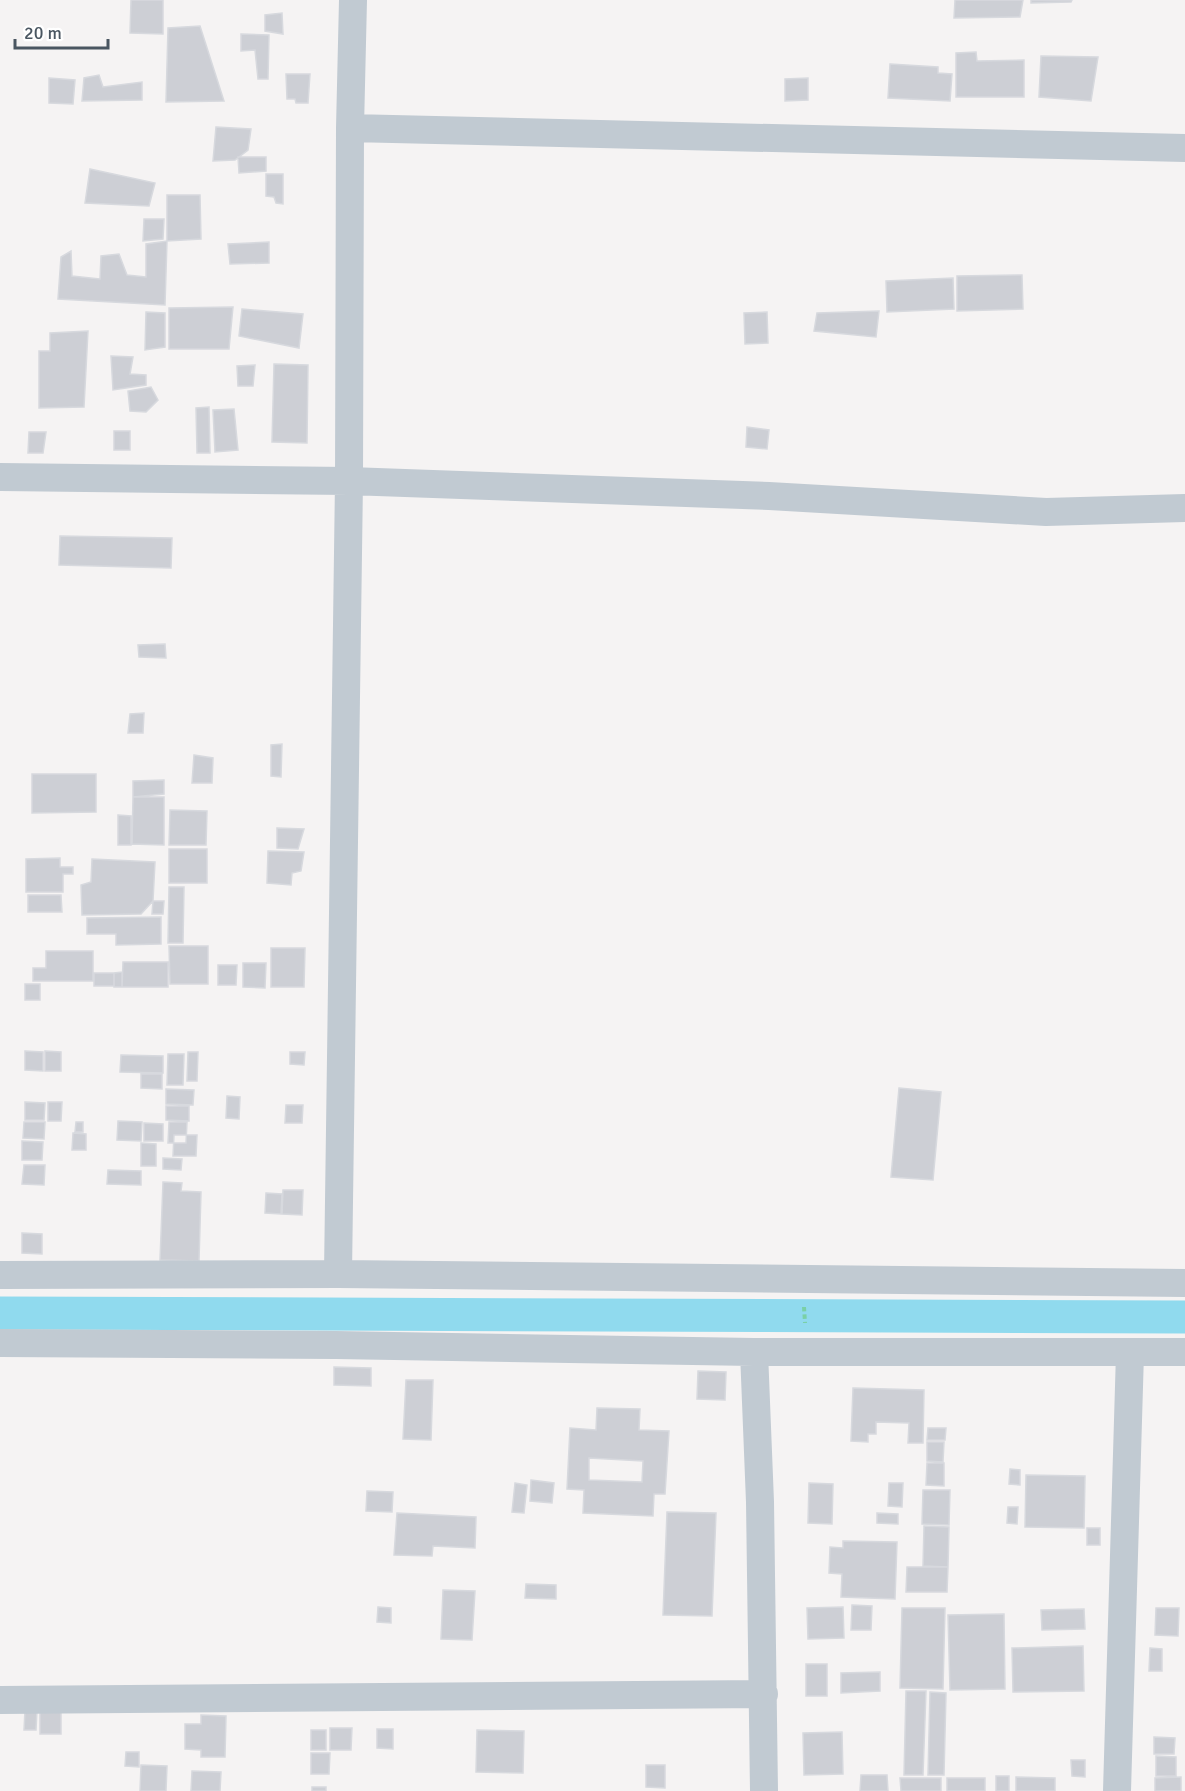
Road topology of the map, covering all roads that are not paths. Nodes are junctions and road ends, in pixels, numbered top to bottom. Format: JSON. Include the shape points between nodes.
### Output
{"nodes":[{"id":1,"x":353,"y":0,"type":"edge"},
{"id":2,"x":350,"y":128,"type":"junction"},
{"id":3,"x":1185,"y":148,"type":"edge"},
{"id":4,"x":0,"y":477,"type":"edge"},
{"id":5,"x":349,"y":481,"type":"junction"},
{"id":6,"x":1185,"y":508,"type":"edge"},
{"id":7,"x":338,"y":1274,"type":"junction"},
{"id":8,"x":0,"y":1275,"type":"edge"},
{"id":9,"x":1185,"y":1283,"type":"edge"},
{"id":10,"x":0,"y":1343,"type":"edge"},
{"id":11,"x":754,"y":1352,"type":"junction"},
{"id":12,"x":1185,"y":1352,"type":"edge"},
{"id":13,"x":1130,"y":1353,"type":"junction"},
{"id":14,"x":764,"y":1694,"type":"junction"},
{"id":15,"x":0,"y":1700,"type":"edge"},
{"id":16,"x":764,"y":1791,"type":"edge"},
{"id":17,"x":1117,"y":1791,"type":"edge"}],
"edges":[{"from":1,"to":2,"type":"street"},
{"from":2,"to":3,"type":"street"},
{"from":2,"to":5,"type":"street"},
{"from":4,"to":5,"type":"street"},
{"from":5,"to":6,"type":"street","via":[[770,496],[1046,512]]},
{"from":5,"to":7,"type":"street"},
{"from":7,"to":8,"type":"street"},
{"from":7,"to":9,"type":"street"},
{"from":10,"to":11,"type":"street"},
{"from":11,"to":13,"type":"street"},
{"from":11,"to":14,"type":"street"},
{"from":12,"to":13,"type":"street"},
{"from":13,"to":17,"type":"street"},
{"from":14,"to":15,"type":"street"},
{"from":14,"to":16,"type":"street"}]}
